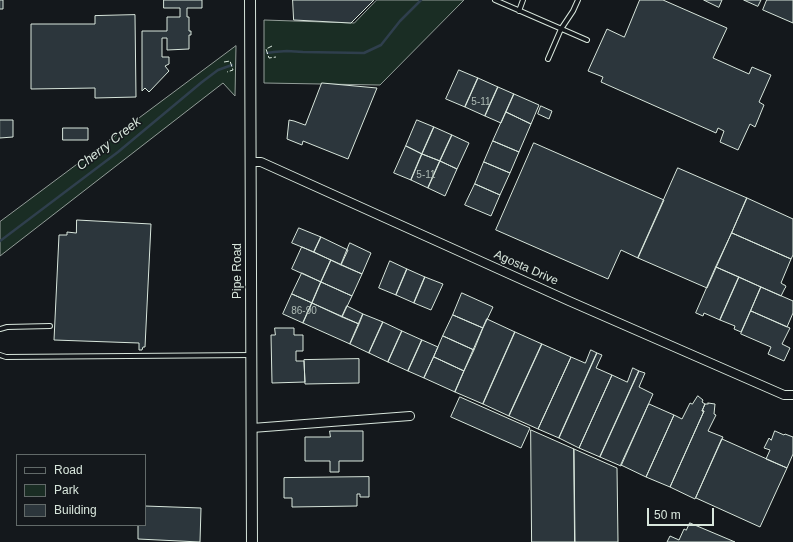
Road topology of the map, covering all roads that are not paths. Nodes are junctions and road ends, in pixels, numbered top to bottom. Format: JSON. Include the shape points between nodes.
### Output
{"nodes":[{"id":1,"x":250,"y":0,"type":"edge"},
{"id":2,"x":495,"y":0,"type":"edge"},
{"id":3,"x":524,"y":0,"type":"edge"},
{"id":4,"x":578,"y":0,"type":"edge"},
{"id":5,"x":519,"y":11,"type":"junction"},
{"id":6,"x":561,"y":29,"type":"junction"},
{"id":7,"x":587,"y":40,"type":"dead end"},
{"id":8,"x":548,"y":59,"type":"dead end"},
{"id":9,"x":251,"y":162,"type":"junction"},
{"id":10,"x":50,"y":326,"type":"dead end"},
{"id":11,"x":0,"y":329,"type":"edge"},
{"id":12,"x":0,"y":355,"type":"edge"},
{"id":13,"x":251,"y":355,"type":"junction"},
{"id":14,"x":793,"y":395,"type":"edge"},
{"id":15,"x":410,"y":416,"type":"dead end"},
{"id":16,"x":252,"y":428,"type":"junction"},
{"id":17,"x":252,"y":542,"type":"edge"}],
"edges":[{"from":1,"to":9,"type":"street","name":"Pipe Road"},
{"from":2,"to":5,"type":"lane"},
{"from":3,"to":5,"type":"lane"},
{"from":4,"to":6,"type":"lane"},
{"from":5,"to":6,"type":"lane"},
{"from":6,"to":7,"type":"lane"},
{"from":6,"to":8,"type":"lane"},
{"from":9,"to":13,"type":"street","name":"Pipe Road"},
{"from":9,"to":14,"type":"street","name":"Agosta Drive","via":[[261,162],[612,320],[784,395]]},
{"from":10,"to":11,"type":"lane"},
{"from":12,"to":13,"type":"lane"},
{"from":13,"to":16,"type":"street","name":"Pipe Road"},
{"from":15,"to":16,"type":"street"},
{"from":16,"to":17,"type":"street","name":"Pipe Road"}]}
